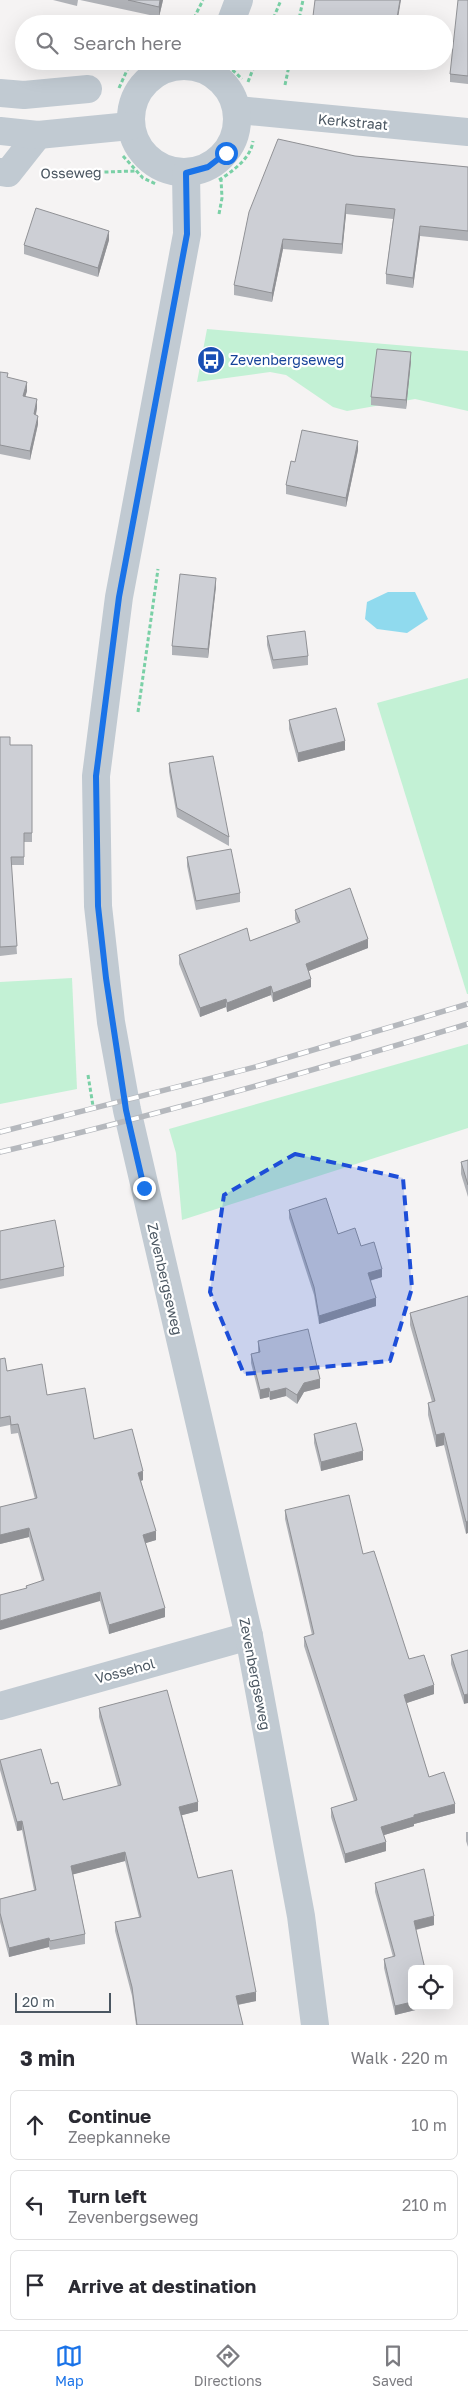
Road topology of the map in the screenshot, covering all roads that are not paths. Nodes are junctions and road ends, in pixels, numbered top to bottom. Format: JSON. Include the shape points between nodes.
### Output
{"nodes":[{"id":1,"x":239,"y":0,"type":"edge"},
{"id":2,"x":233,"y":15,"type":"edge"},
{"id":3,"x":161,"y":70,"type":"edge"},
{"id":4,"x":219,"y":70,"type":"edge"},
{"id":5,"x":88,"y":89,"type":"dead end"},
{"id":6,"x":0,"y":93,"type":"edge"},
{"id":7,"x":238,"y":110,"type":"junction"},
{"id":8,"x":130,"y":126,"type":"junction"},
{"id":9,"x":0,"y":131,"type":"edge"},
{"id":10,"x":468,"y":132,"type":"edge"},
{"id":11,"x":38,"y":135,"type":"junction"},
{"id":12,"x":4,"y":172,"type":"edge"},
{"id":13,"x":186,"y":173,"type":"junction"},
{"id":14,"x":249,"y":1636,"type":"junction"},
{"id":15,"x":0,"y":1706,"type":"edge"},
{"id":16,"x":315,"y":2025,"type":"edge"}],
"edges":[{"from":1,"to":2,"type":"street"},
{"from":3,"to":8,"type":"street","via":[[144,82],[135,97]]},
{"from":4,"to":7,"type":"street"},
{"from":5,"to":6,"type":"street","via":[[24,95]]},
{"from":7,"to":10,"type":"street","name":"Kerkstraat"},
{"from":7,"to":13,"type":"street","via":[[236,133],[226,153],[208,167]]},
{"from":8,"to":11,"type":"street"},
{"from":8,"to":13,"type":"street","via":[[137,146],[146,157],[158,166]]},
{"from":9,"to":11,"type":"street"},
{"from":11,"to":12,"type":"street"},
{"from":13,"to":14,"type":"street","name":"Zevenbergseweg","via":[[187,234],[119,597],[96,776],[98,906],[111,1022],[126,1110]]},
{"from":14,"to":15,"type":"street","name":"Vossehol"},
{"from":14,"to":16,"type":"street","name":"Zevenbergseweg","via":[[301,1916]]}]}
